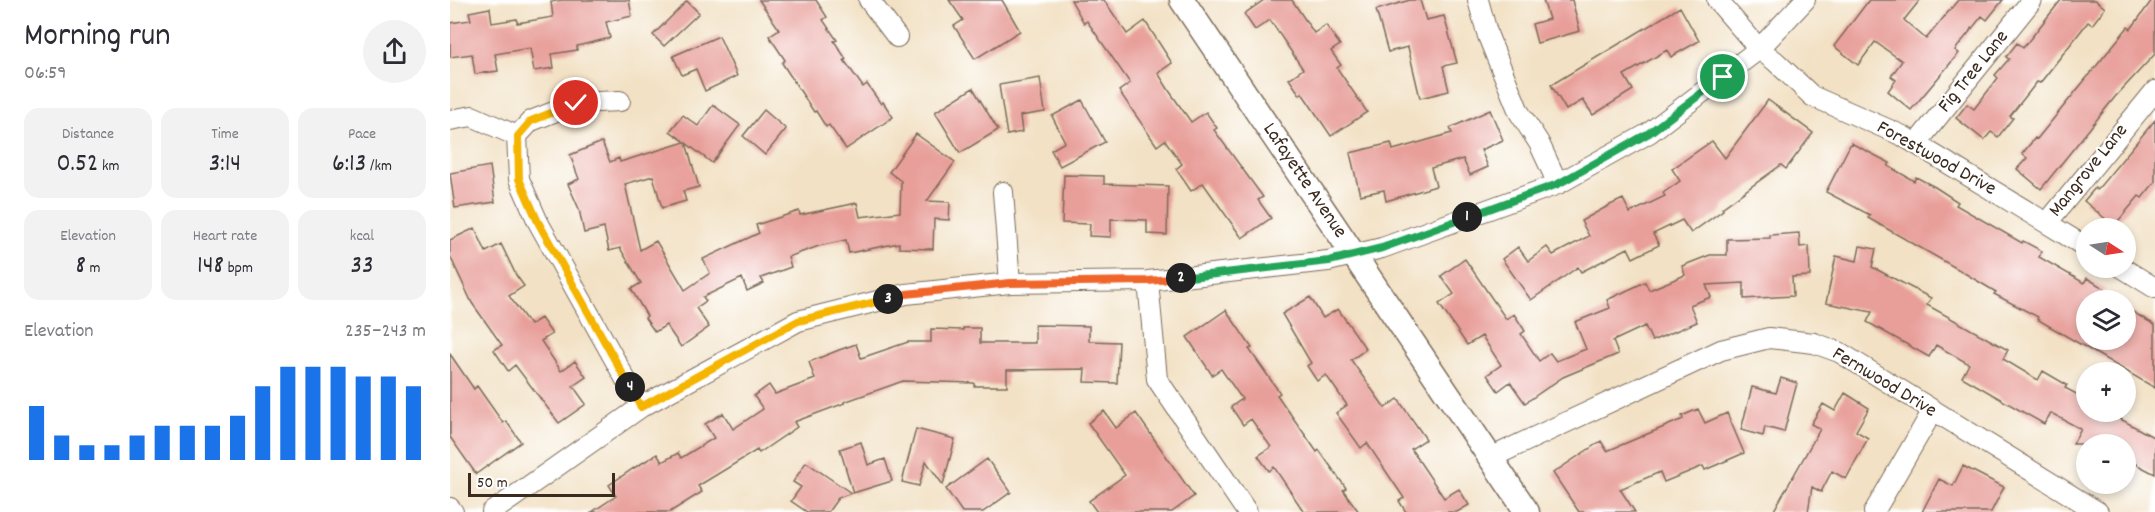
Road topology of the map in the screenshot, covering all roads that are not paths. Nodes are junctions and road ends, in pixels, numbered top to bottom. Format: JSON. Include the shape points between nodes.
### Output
{"nodes":[{"id":1,"x":869,"y":0,"type":"edge"},
{"id":2,"x":1182,"y":0,"type":"edge"},
{"id":3,"x":1478,"y":0,"type":"edge"},
{"id":4,"x":1717,"y":0,"type":"edge"},
{"id":5,"x":1805,"y":0,"type":"edge"},
{"id":6,"x":2032,"y":0,"type":"edge"},
{"id":7,"x":897,"y":37,"type":"dead end"},
{"id":8,"x":1759,"y":49,"type":"junction"},
{"id":9,"x":2155,"y":91,"type":"edge"},
{"id":10,"x":620,"y":101,"type":"dead end"},
{"id":11,"x":450,"y":120,"type":"edge"},
{"id":12,"x":518,"y":136,"type":"junction"},
{"id":13,"x":1916,"y":144,"type":"junction"},
{"id":14,"x":1558,"y":184,"type":"junction"},
{"id":15,"x":1003,"y":192,"type":"dead end"},
{"id":16,"x":2047,"y":223,"type":"junction"},
{"id":17,"x":2076,"y":241,"type":"edge"},
{"id":18,"x":1353,"y":255,"type":"junction"},
{"id":19,"x":2136,"y":276,"type":"edge"},
{"id":20,"x":1148,"y":281,"type":"junction"},
{"id":21,"x":1010,"y":283,"type":"junction"},
{"id":22,"x":2155,"y":288,"type":"edge"},
{"id":23,"x":641,"y":407,"type":"junction"},
{"id":24,"x":1932,"y":412,"type":"junction"},
{"id":25,"x":1490,"y":458,"type":"junction"},
{"id":26,"x":450,"y":508,"type":"edge"},
{"id":27,"x":1245,"y":511,"type":"edge"},
{"id":28,"x":453,"y":512,"type":"edge"},
{"id":29,"x":492,"y":512,"type":"edge"},
{"id":30,"x":1527,"y":512,"type":"edge"},
{"id":31,"x":1874,"y":512,"type":"edge"},
{"id":32,"x":2098,"y":512,"type":"edge"}],
"edges":[{"from":1,"to":7,"type":"street"},
{"from":2,"to":18,"type":"street","name":"Lafayette Avenue"},
{"from":3,"to":14,"type":"street","via":[[1519,112]]},
{"from":4,"to":8,"type":"street","name":"Forestwood Drive"},
{"from":5,"to":8,"type":"street"},
{"from":6,"to":13,"type":"street","name":"Fig Tree Lane"},
{"from":8,"to":13,"type":"street","name":"Forestwood Drive","via":[[1812,96]]},
{"from":8,"to":14,"type":"street","via":[[1649,133]]},
{"from":9,"to":16,"type":"street","name":"Mangrove Lane"},
{"from":10,"to":12,"type":"street","via":[[576,103],[531,121]]},
{"from":11,"to":12,"type":"street","via":[[472,116]]},
{"from":12,"to":23,"type":"street","via":[[519,179],[538,222]]},
{"from":13,"to":16,"type":"street","name":"Forestwood Drive"},
{"from":14,"to":18,"type":"street"},
{"from":15,"to":21,"type":"street"},
{"from":16,"to":17,"type":"street","name":"Forestwood Drive"},
{"from":18,"to":20,"type":"street"},
{"from":18,"to":25,"type":"street","name":"Lafayette Avenue"},
{"from":19,"to":22,"type":"street"},
{"from":20,"to":21,"type":"street"},
{"from":20,"to":27,"type":"street","via":[[1157,379]]},
{"from":21,"to":23,"type":"street","via":[[906,294],[798,321]]},
{"from":23,"to":29,"type":"street"},
{"from":24,"to":25,"type":"street","name":"Fernwood Drive","via":[[1839,352],[1815,343],[1769,338],[1721,350]]},
{"from":24,"to":31,"type":"street"},
{"from":24,"to":32,"type":"street","name":"Fernwood Drive"},
{"from":25,"to":30,"type":"street","name":"Lafayette Avenue"},
{"from":26,"to":28,"type":"street"}]}
